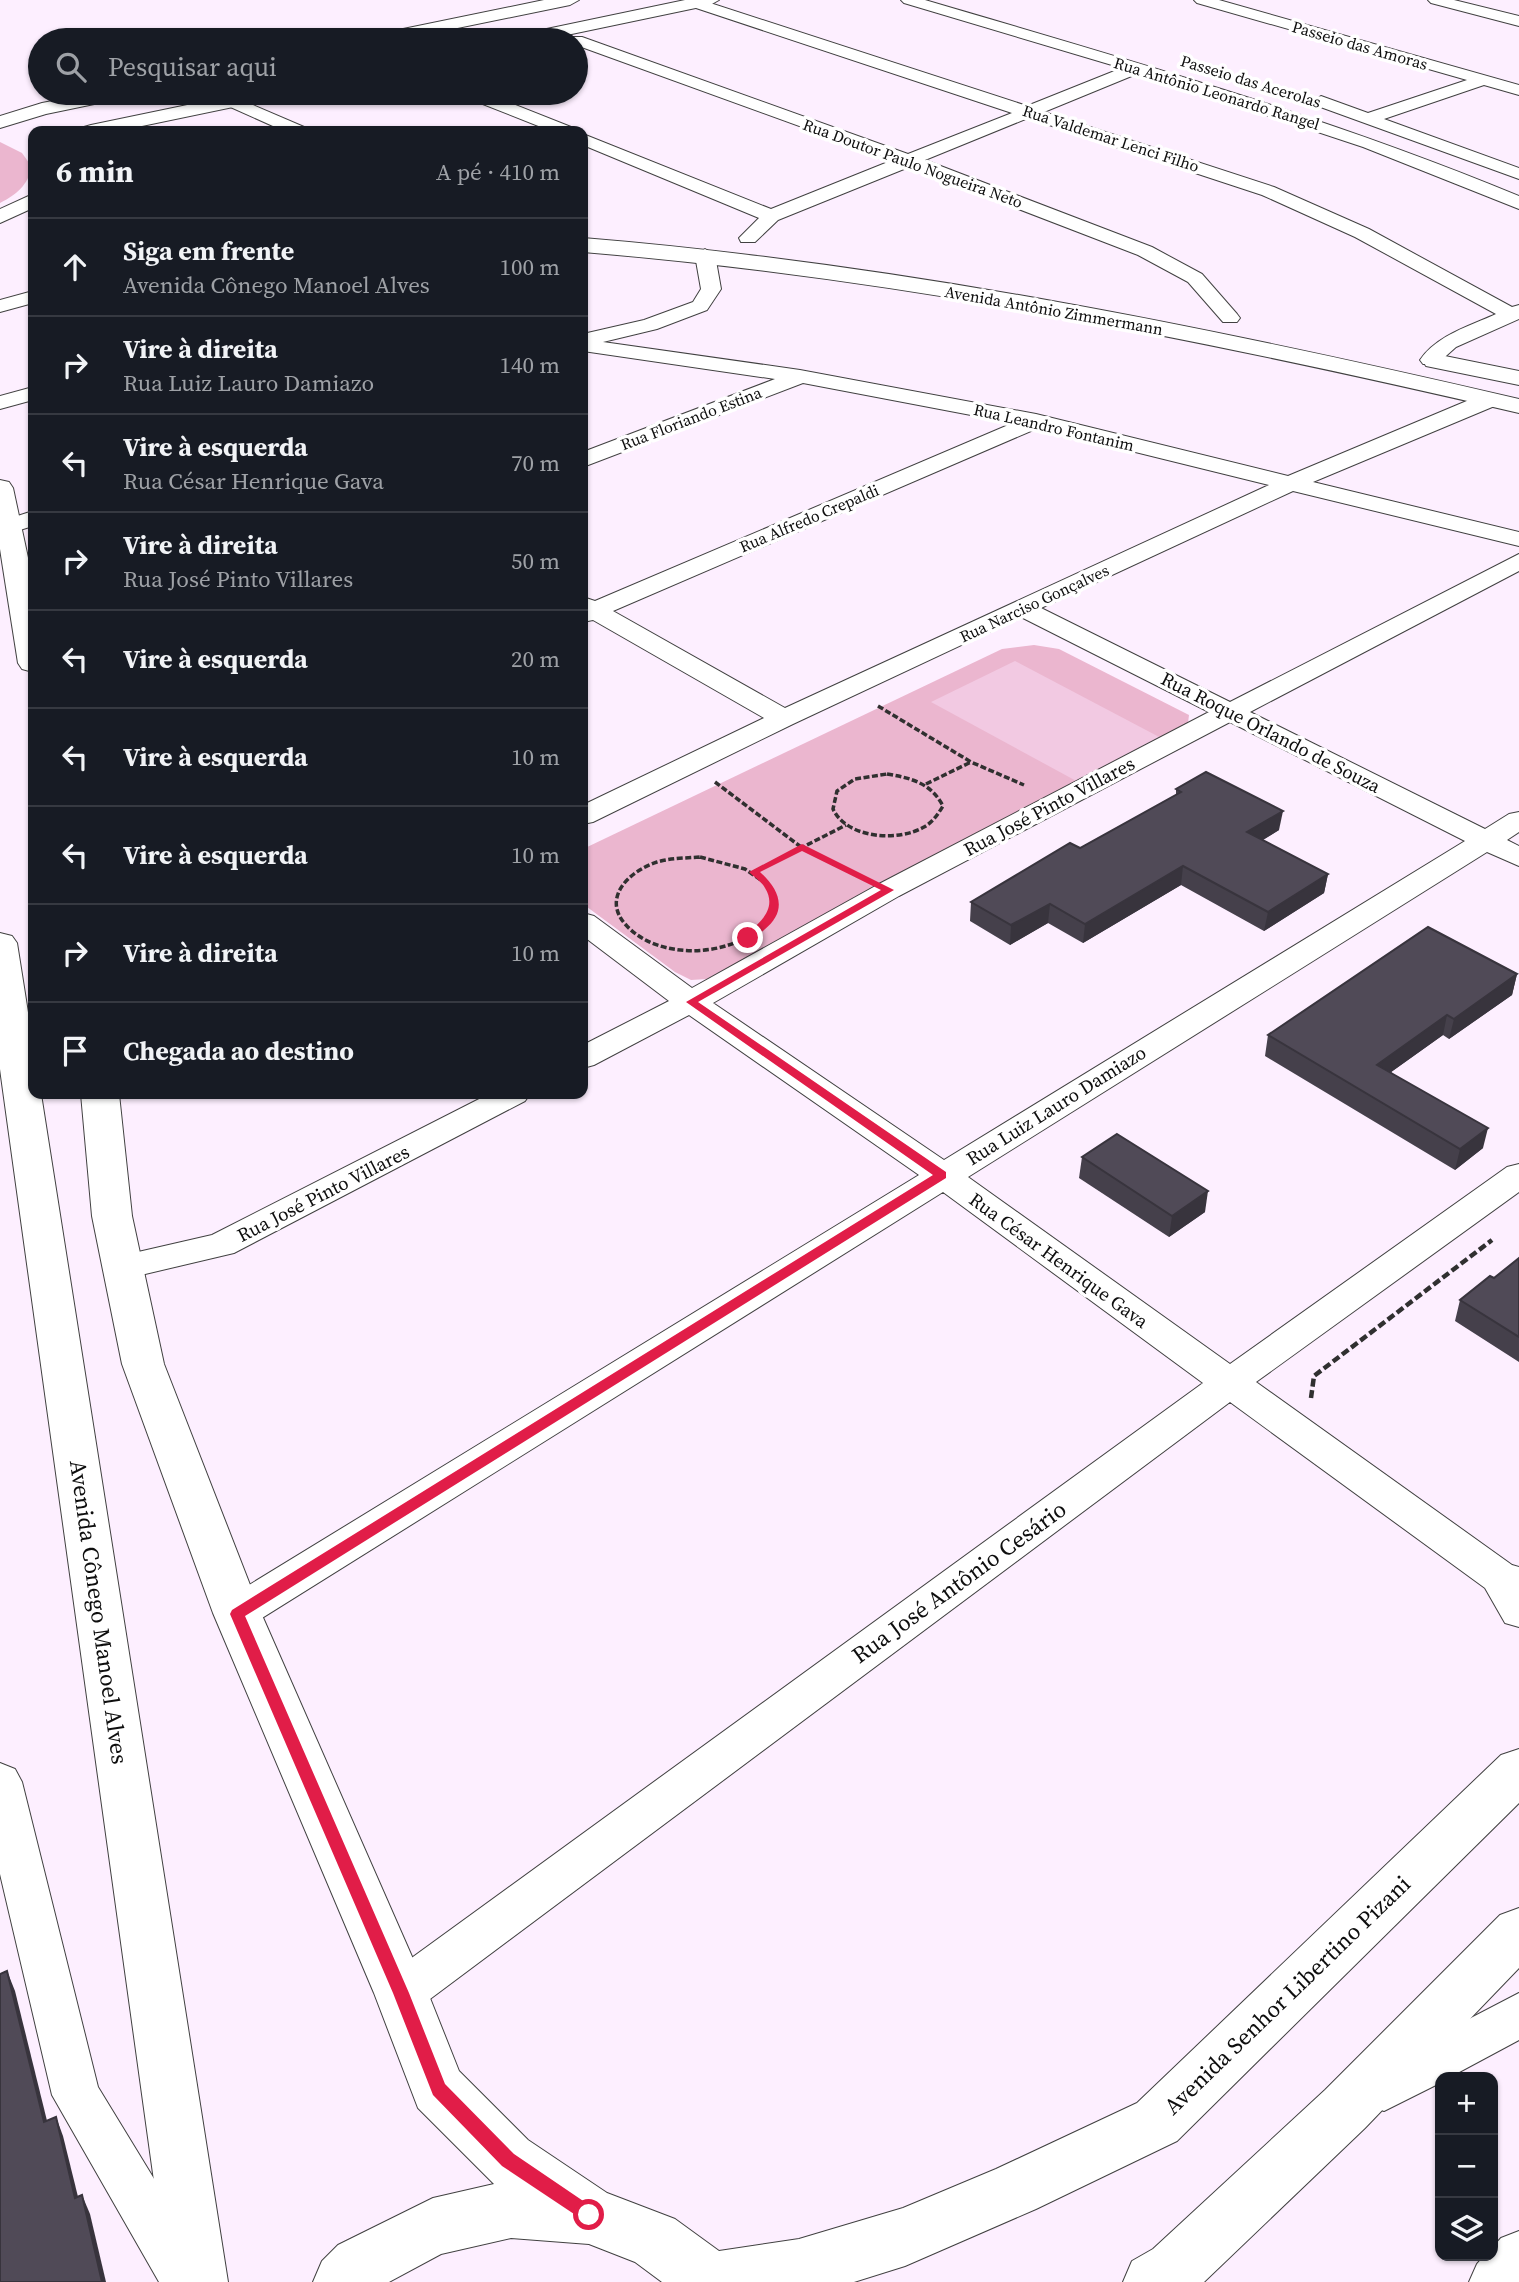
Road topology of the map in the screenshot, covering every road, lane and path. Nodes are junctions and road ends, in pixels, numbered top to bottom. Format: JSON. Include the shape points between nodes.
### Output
{"nodes":[{"id":1,"x":570,"y":0,"type":"edge"},
{"id":2,"x":909,"y":0,"type":"edge"},
{"id":3,"x":1202,"y":0,"type":"edge"},
{"id":4,"x":1436,"y":0,"type":"edge"},
{"id":5,"x":702,"y":1,"type":"edge"},
{"id":6,"x":1519,"y":21,"type":"edge"},
{"id":7,"x":433,"y":28,"type":"edge"},
{"id":8,"x":577,"y":28,"type":"edge"},
{"id":9,"x":588,"y":44,"type":"edge"},
{"id":10,"x":1137,"y":68,"type":"junction"},
{"id":11,"x":1507,"y":72,"type":"dead end"},
{"id":12,"x":1484,"y":80,"type":"junction"},
{"id":13,"x":1519,"y":90,"type":"edge"},
{"id":14,"x":1309,"y":98,"type":"dead end"},
{"id":15,"x":62,"y":105,"type":"edge"},
{"id":16,"x":213,"y":105,"type":"edge"},
{"id":17,"x":241,"y":105,"type":"edge"},
{"id":18,"x":501,"y":105,"type":"edge"},
{"id":19,"x":1028,"y":111,"type":"junction"},
{"id":20,"x":1369,"y":118,"type":"junction"},
{"id":21,"x":0,"y":122,"type":"edge"},
{"id":22,"x":114,"y":126,"type":"edge"},
{"id":23,"x":287,"y":126,"type":"edge"},
{"id":24,"x":553,"y":126,"type":"edge"},
{"id":25,"x":0,"y":130,"type":"edge"},
{"id":26,"x":21,"y":135,"type":"dead end"},
{"id":27,"x":588,"y":141,"type":"edge"},
{"id":28,"x":908,"y":160,"type":"junction"},
{"id":29,"x":1519,"y":174,"type":"edge"},
{"id":30,"x":1519,"y":203,"type":"edge"},
{"id":31,"x":771,"y":216,"type":"junction"},
{"id":32,"x":588,"y":223,"type":"edge"},
{"id":33,"x":748,"y":238,"type":"junction"},
{"id":34,"x":772,"y":242,"type":"dead end"},
{"id":35,"x":588,"y":244,"type":"edge"},
{"id":36,"x":705,"y":255,"type":"junction"},
{"id":37,"x":964,"y":270,"type":"dead end"},
{"id":38,"x":1026,"y":280,"type":"dead end"},
{"id":39,"x":0,"y":293,"type":"edge"},
{"id":40,"x":28,"y":296,"type":"edge"},
{"id":41,"x":28,"y":298,"type":"edge"},
{"id":42,"x":0,"y":306,"type":"edge"},
{"id":43,"x":1193,"y":310,"type":"dead end"},
{"id":44,"x":1515,"y":312,"type":"edge"},
{"id":45,"x":1230,"y":317,"type":"junction"},
{"id":46,"x":1256,"y":323,"type":"dead end"},
{"id":47,"x":588,"y":342,"type":"edge"},
{"id":48,"x":588,"y":344,"type":"edge"},
{"id":49,"x":1406,"y":354,"type":"dead end"},
{"id":50,"x":1430,"y":360,"type":"junction"},
{"id":51,"x":800,"y":376,"type":"junction"},
{"id":52,"x":1519,"y":378,"type":"edge"},
{"id":53,"x":28,"y":395,"type":"edge"},
{"id":54,"x":1489,"y":400,"type":"junction"},
{"id":55,"x":0,"y":403,"type":"edge"},
{"id":56,"x":1519,"y":406,"type":"edge"},
{"id":57,"x":1036,"y":421,"type":"junction"},
{"id":58,"x":588,"y":458,"type":"edge"},
{"id":59,"x":1292,"y":483,"type":"junction"},
{"id":60,"x":0,"y":488,"type":"edge"},
{"id":61,"x":21,"y":522,"type":"edge"},
{"id":62,"x":1519,"y":539,"type":"edge"},
{"id":63,"x":1519,"y":561,"type":"edge"},
{"id":64,"x":28,"y":603,"type":"edge"},
{"id":65,"x":1022,"y":608,"type":"junction"},
{"id":66,"x":588,"y":610,"type":"edge"},
{"id":67,"x":588,"y":611,"type":"edge"},
{"id":68,"x":850,"y":689,"type":"junction"},
{"id":69,"x":1232,"y":711,"type":"junction"},
{"id":70,"x":784,"y":718,"type":"junction"},
{"id":71,"x":971,"y":762,"type":"junction"},
{"id":72,"x":691,"y":765,"type":"junction"},
{"id":73,"x":926,"y":784,"type":"junction"},
{"id":74,"x":1058,"y":801,"type":"junction"},
{"id":75,"x":588,"y":814,"type":"edge"},
{"id":76,"x":1519,"y":820,"type":"edge"},
{"id":77,"x":846,"y":825,"type":"junction"},
{"id":78,"x":1485,"y":840,"type":"junction"},
{"id":79,"x":802,"y":847,"type":"junction"},
{"id":80,"x":1519,"y":857,"type":"edge"},
{"id":81,"x":754,"y":872,"type":"junction"},
{"id":82,"x":889,"y":890,"type":"junction"},
{"id":83,"x":588,"y":926,"type":"edge"},
{"id":84,"x":0,"y":943,"type":"edge"},
{"id":85,"x":691,"y":1002,"type":"junction"},
{"id":86,"x":588,"y":1055,"type":"edge"},
{"id":87,"x":100,"y":1099,"type":"edge"},
{"id":88,"x":504,"y":1099,"type":"edge"},
{"id":89,"x":942,"y":1175,"type":"junction"},
{"id":90,"x":1519,"y":1175,"type":"edge"},
{"id":91,"x":1497,"y":1235,"type":"dead end"},
{"id":92,"x":124,"y":1267,"type":"junction"},
{"id":93,"x":1229,"y":1383,"type":"junction"},
{"id":94,"x":1315,"y":1404,"type":"dead end"},
{"id":95,"x":1509,"y":1580,"type":"edge"},
{"id":96,"x":1519,"y":1611,"type":"edge"},
{"id":97,"x":237,"y":1614,"type":"junction"},
{"id":98,"x":1519,"y":1770,"type":"edge"},
{"id":99,"x":0,"y":1782,"type":"edge"},
{"id":100,"x":1519,"y":1932,"type":"edge"},
{"id":101,"x":401,"y":1993,"type":"junction"},
{"id":102,"x":1519,"y":2015,"type":"edge"},
{"id":103,"x":1345,"y":2109,"type":"junction"},
{"id":104,"x":589,"y":2215,"type":"junction"},
{"id":105,"x":1519,"y":2256,"type":"edge"},
{"id":106,"x":188,"y":2282,"type":"edge"},
{"id":107,"x":198,"y":2282,"type":"edge"},
{"id":108,"x":343,"y":2282,"type":"edge"},
{"id":109,"x":711,"y":2282,"type":"edge"},
{"id":110,"x":1153,"y":2282,"type":"edge"},
{"id":111,"x":1495,"y":2282,"type":"edge"}],
"edges":[{"from":1,"to":7,"type":"street"},
{"from":2,"to":10,"type":"street","name":"Rua Antônio Leonardo Rangel"},
{"from":3,"to":12,"type":"street","name":"Passeio das Amoras"},
{"from":4,"to":6,"type":"street"},
{"from":5,"to":8,"type":"street"},
{"from":5,"to":19,"type":"street","name":"Rua Valdemar Lenci Filho"},
{"from":9,"to":28,"type":"street","name":"Rua Doutor Paulo Nogueira Neto"},
{"from":10,"to":19,"type":"street"},
{"from":10,"to":30,"type":"street","name":"Rua Antônio Leonardo Rangel","via":[[1332,129]]},
{"from":11,"to":12,"type":"street"},
{"from":12,"to":13,"type":"street","name":"Passeio das Amoras"},
{"from":12,"to":20,"type":"street"},
{"from":14,"to":20,"type":"street","name":"Passeio das Acerolas"},
{"from":15,"to":21,"type":"street"},
{"from":16,"to":22,"type":"street"},
{"from":17,"to":23,"type":"street"},
{"from":18,"to":24,"type":"street"},
{"from":19,"to":28,"type":"street"},
{"from":19,"to":44,"type":"street","name":"Rua Valdemar Lenci Filho","via":[[1234,178],[1301,205]]},
{"from":20,"to":29,"type":"street","name":"Passeio das Acerolas"},
{"from":25,"to":26,"type":"street"},
{"from":27,"to":31,"type":"street"},
{"from":28,"to":31,"type":"street"},
{"from":28,"to":45,"type":"street","name":"Rua Doutor Paulo Nogueira Neto","via":[[1164,259],[1207,289]]},
{"from":31,"to":33,"type":"street"},
{"from":32,"to":33,"type":"street"},
{"from":33,"to":34,"type":"street"},
{"from":35,"to":36,"type":"street","name":"Avenida Antônio Zimmermann"},
{"from":36,"to":47,"type":"street","name":"Rua Leandro Fontanim","via":[[711,289],[700,306]]},
{"from":36,"to":54,"type":"street","name":"Avenida Antônio Zimmermann","via":[[1105,316]]},
{"from":37,"to":38,"type":"street","name":"Avenida Antônio Zimmermann"},
{"from":39,"to":40,"type":"street"},
{"from":41,"to":42,"type":"street"},
{"from":43,"to":45,"type":"street"},
{"from":44,"to":50,"type":"street","via":[[1449,343]]},
{"from":45,"to":46,"type":"street"},
{"from":48,"to":51,"type":"street","name":"Rua Leandro Fontanim"},
{"from":49,"to":50,"type":"street"},
{"from":50,"to":52,"type":"street"},
{"from":51,"to":57,"type":"street","name":"Rua Leandro Fontanim"},
{"from":51,"to":58,"type":"street","name":"Rua Floriando Estina"},
{"from":53,"to":55,"type":"street"},
{"from":54,"to":56,"type":"street","name":"Avenida Antônio Zimmermann"},
{"from":54,"to":59,"type":"street","name":"Rua Narciso Gonçalves"},
{"from":57,"to":59,"type":"street","name":"Rua Leandro Fontanim"},
{"from":57,"to":66,"type":"street","name":"Rua Alfredo Crepaldi"},
{"from":59,"to":62,"type":"street","name":"Rua Leandro Fontanim"},
{"from":59,"to":65,"type":"street","name":"Rua Narciso Gonçalves"},
{"from":60,"to":61,"type":"street"},
{"from":61,"to":64,"type":"street"},
{"from":63,"to":69,"type":"street","name":"Rua José Pinto Villares"},
{"from":65,"to":68,"type":"street","name":"Rua Narciso Gonçalves"},
{"from":65,"to":69,"type":"street","name":"Rua Roque Orlando de Souza"},
{"from":67,"to":70,"type":"street"},
{"from":68,"to":70,"type":"street","name":"Rua Narciso Gonçalves"},
{"from":68,"to":71,"type":"path"},
{"from":69,"to":74,"type":"street","name":"Rua José Pinto Villares"},
{"from":69,"to":78,"type":"street","name":"Rua Roque Orlando de Souza"},
{"from":70,"to":72,"type":"street","name":"Rua Narciso Gonçalves"},
{"from":71,"to":73,"type":"path"},
{"from":71,"to":74,"type":"path"},
{"from":72,"to":75,"type":"street","name":"Rua Narciso Gonçalves"},
{"from":72,"to":79,"type":"path"},
{"from":73,"to":77,"type":"path","via":[[887,774],[848,782],[835,791],[831,803],[834,814]]},
{"from":73,"to":77,"type":"path","via":[[943,806],[926,828],[885,836]]},
{"from":74,"to":82,"type":"street","name":"Rua José Pinto Villares"},
{"from":76,"to":78,"type":"street","name":"Rua Luiz Lauro Damiazo"},
{"from":77,"to":79,"type":"path"},
{"from":78,"to":80,"type":"street","name":"Rua Roque Orlando de Souza"},
{"from":78,"to":89,"type":"street","name":"Rua Luiz Lauro Damiazo"},
{"from":79,"to":81,"type":"path"},
{"from":79,"to":82,"type":"path"},
{"from":81,"to":81,"type":"path","via":[[729,861],[700,857],[670,859],[643,868],[623,883],[615,900],[618,918],[633,934],[658,945],[689,950],[748,938],[767,923],[775,905],[770,887]]},
{"from":82,"to":85,"type":"street","name":"Rua José Pinto Villares"},
{"from":83,"to":85,"type":"street","name":"Rua César Henrique Gava"},
{"from":84,"to":107,"type":"street","name":"Avenida Cônego Manoel Alves"},
{"from":85,"to":86,"type":"street","name":"Rua José Pinto Villares"},
{"from":85,"to":89,"type":"street","name":"Rua César Henrique Gava"},
{"from":87,"to":92,"type":"street","via":[[112,1216]]},
{"from":88,"to":92,"type":"street","name":"Rua José Pinto Villares","via":[[222,1245]]},
{"from":89,"to":93,"type":"street","name":"Rua César Henrique Gava"},
{"from":89,"to":97,"type":"street","name":"Rua Luiz Lauro Damiazo"},
{"from":90,"to":93,"type":"street","name":"Rua José Antônio Cesário"},
{"from":91,"to":94,"type":"path","via":[[1314,1376],[1310,1396]]},
{"from":92,"to":97,"type":"street","via":[[143,1364]]},
{"from":93,"to":95,"type":"street","name":"Rua César Henrique Gava"},
{"from":93,"to":101,"type":"street","name":"Rua José Antônio Cesário"},
{"from":95,"to":96,"type":"street","name":"Rua César Henrique Gava"},
{"from":97,"to":101,"type":"street"},
{"from":98,"to":109,"type":"street","name":"Avenida Senhor Libertino Pizani","via":[[1157,2122],[905,2237],[799,2269]]},
{"from":99,"to":106,"type":"street","via":[[76,2095]]},
{"from":100,"to":103,"type":"street"},
{"from":101,"to":104,"type":"street","via":[[438,2089],[508,2160]]},
{"from":102,"to":103,"type":"street"},
{"from":103,"to":110,"type":"street","via":[[1174,2270]]},
{"from":104,"to":108,"type":"street","via":[[510,2209],[433,2227],[359,2266]]},
{"from":104,"to":109,"type":"street","via":[[654,2240]]},
{"from":105,"to":111,"type":"street"}]}
